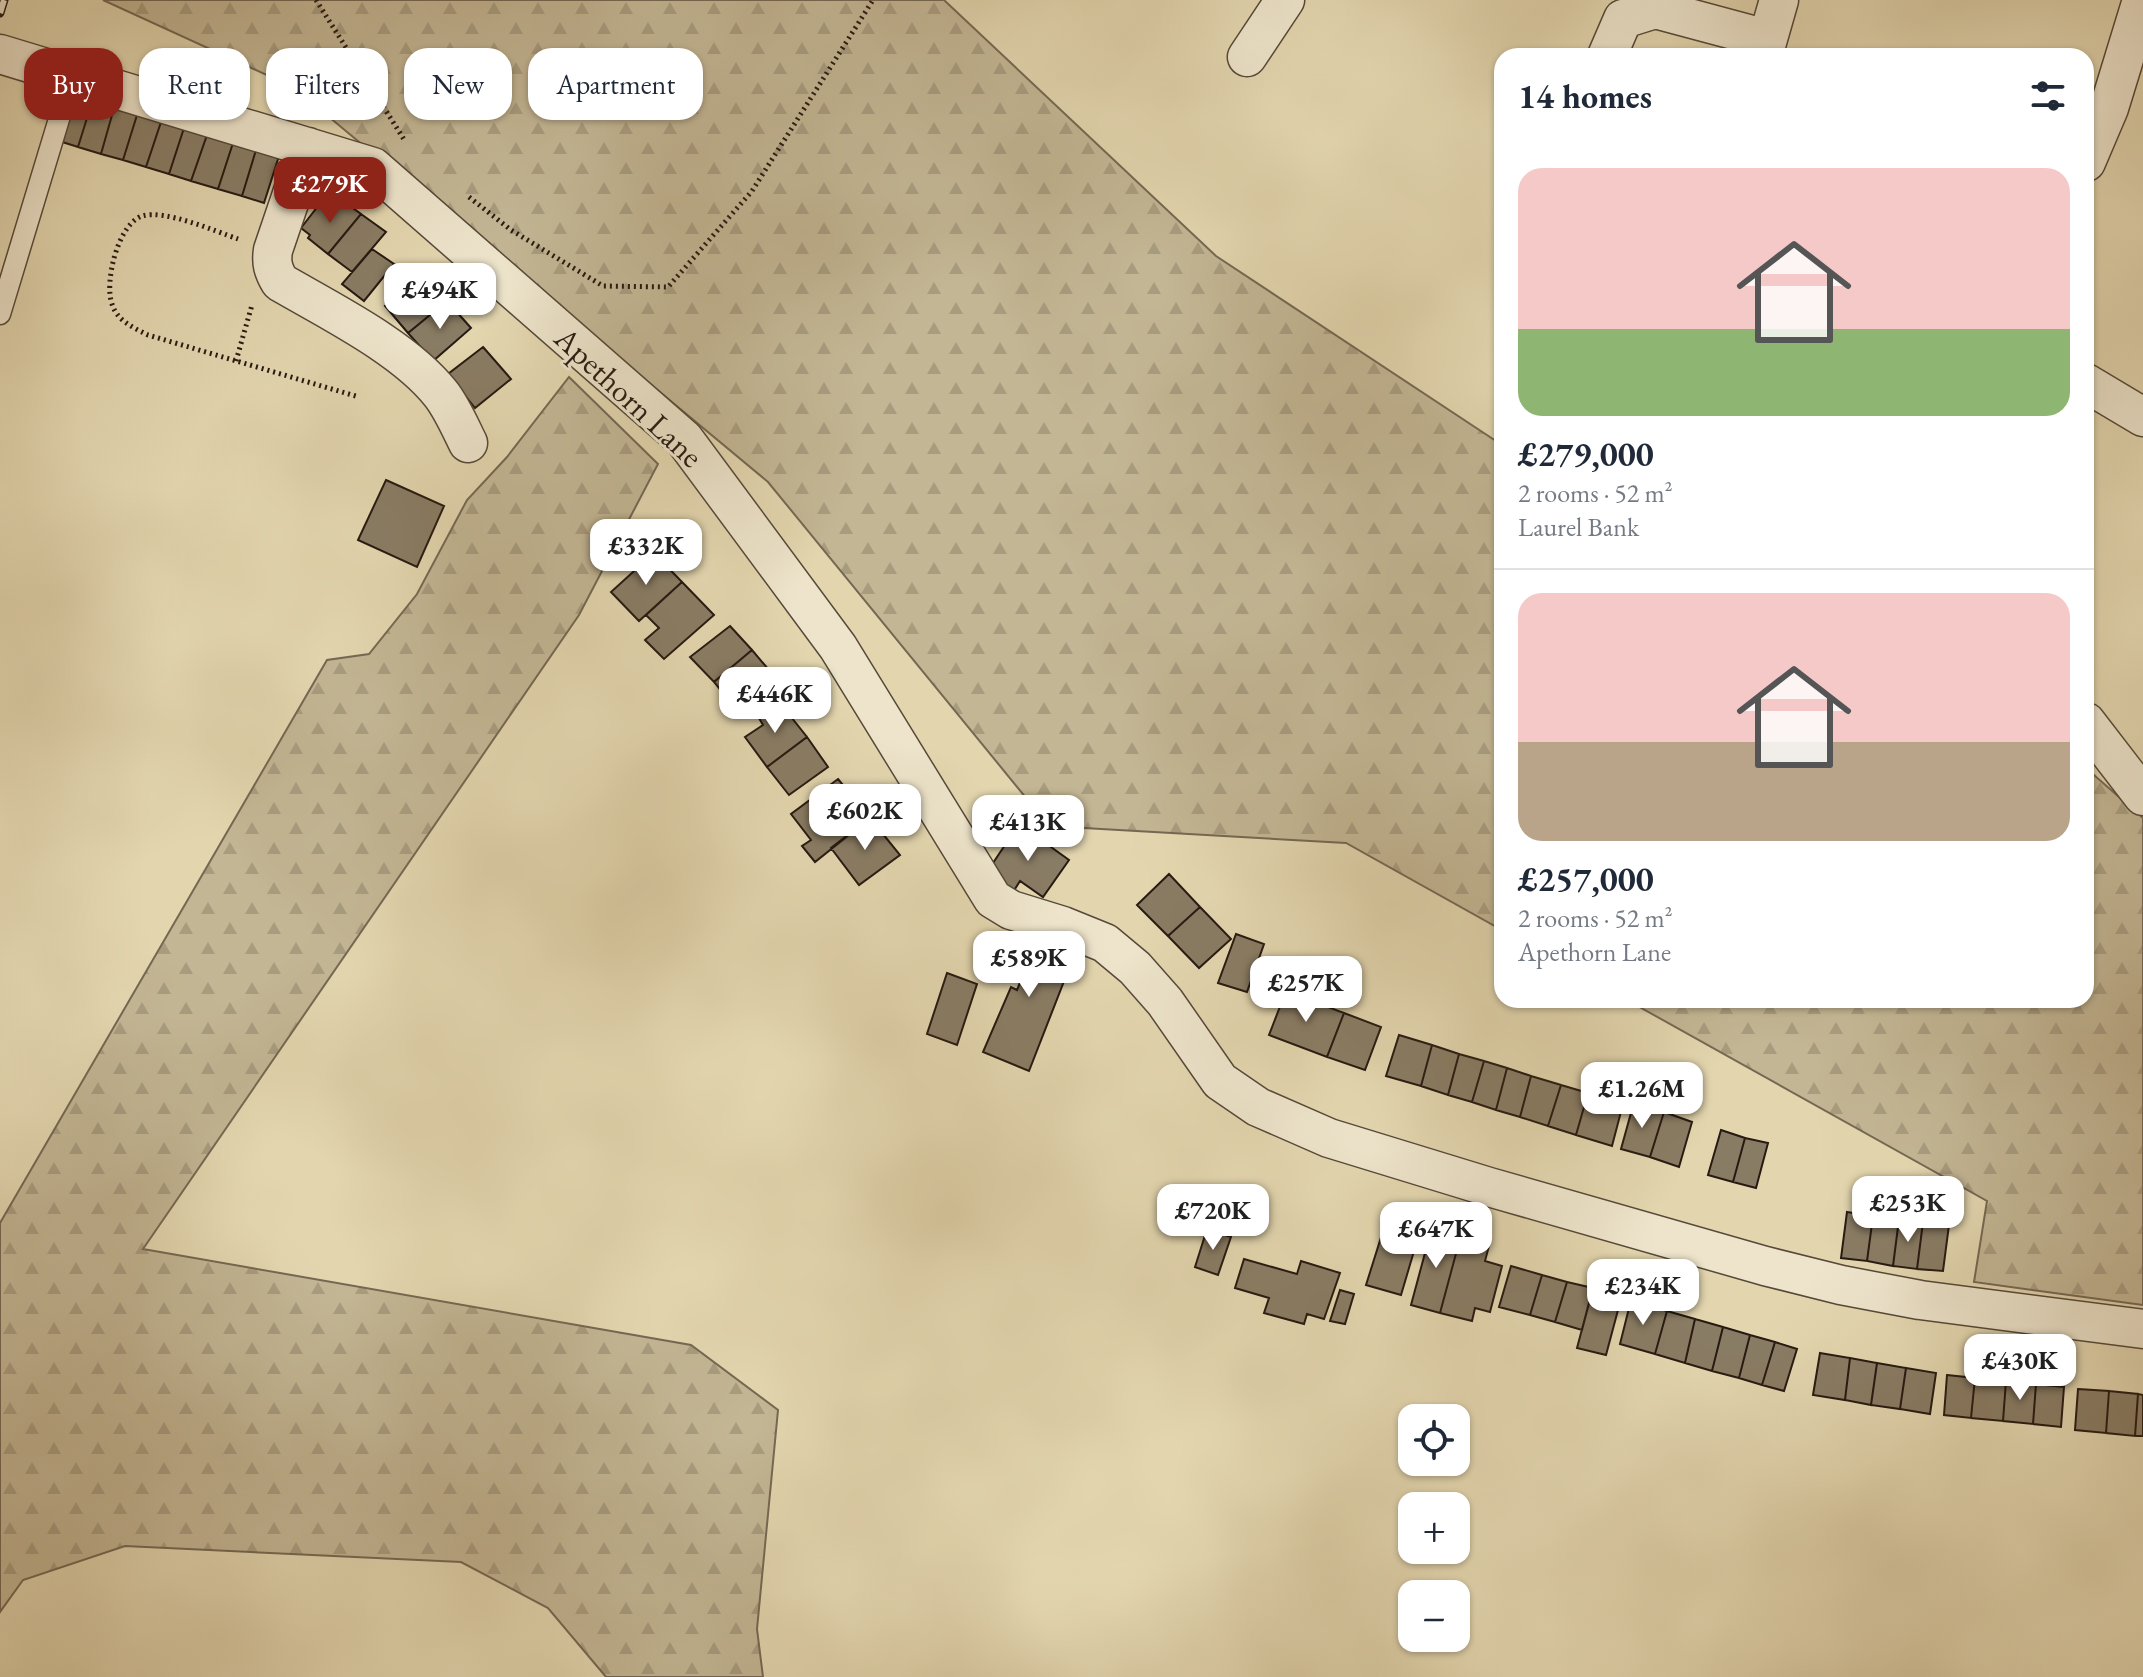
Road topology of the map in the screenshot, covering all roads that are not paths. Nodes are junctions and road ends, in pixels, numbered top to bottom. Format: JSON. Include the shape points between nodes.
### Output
{"nodes":[{"id":1,"x":1285,"y":0,"type":"edge"},
{"id":2,"x":1779,"y":0,"type":"edge"},
{"id":3,"x":2142,"y":0,"type":"edge"},
{"id":4,"x":1610,"y":48,"type":"edge"},
{"id":5,"x":1765,"y":48,"type":"edge"},
{"id":6,"x":1247,"y":57,"type":"dead end"},
{"id":7,"x":123,"y":91,"type":"edge"},
{"id":8,"x":59,"y":120,"type":"edge"},
{"id":9,"x":2094,"y":143,"type":"edge"},
{"id":10,"x":308,"y":147,"type":"junction"},
{"id":11,"x":0,"y":314,"type":"edge"},
{"id":12,"x":2094,"y":388,"type":"edge"},
{"id":13,"x":2143,"y":417,"type":"edge"},
{"id":14,"x":468,"y":443,"type":"dead end"},
{"id":15,"x":2094,"y":732,"type":"edge"},
{"id":16,"x":2143,"y":796,"type":"edge"},
{"id":17,"x":2143,"y":1329,"type":"edge"}],
"edges":[{"from":1,"to":6,"type":"street"},
{"from":2,"to":5,"type":"street"},
{"from":3,"to":9,"type":"street"},
{"from":4,"to":5,"type":"street","via":[[1623,19],[1655,9]]},
{"from":7,"to":10,"type":"street","name":"Apethorn Lane"},
{"from":8,"to":11,"type":"lane"},
{"from":10,"to":14,"type":"street","via":[[273,261],[280,282],[408,362],[442,395]]},
{"from":10,"to":17,"type":"street","name":"Apethorn Lane","via":[[373,167],[684,439],[838,647],[993,899],[1105,943],[1165,1002],[1220,1081],[1258,1107],[1329,1138],[1765,1266],[1920,1300]]},
{"from":12,"to":13,"type":"street"},
{"from":15,"to":16,"type":"street"}]}
